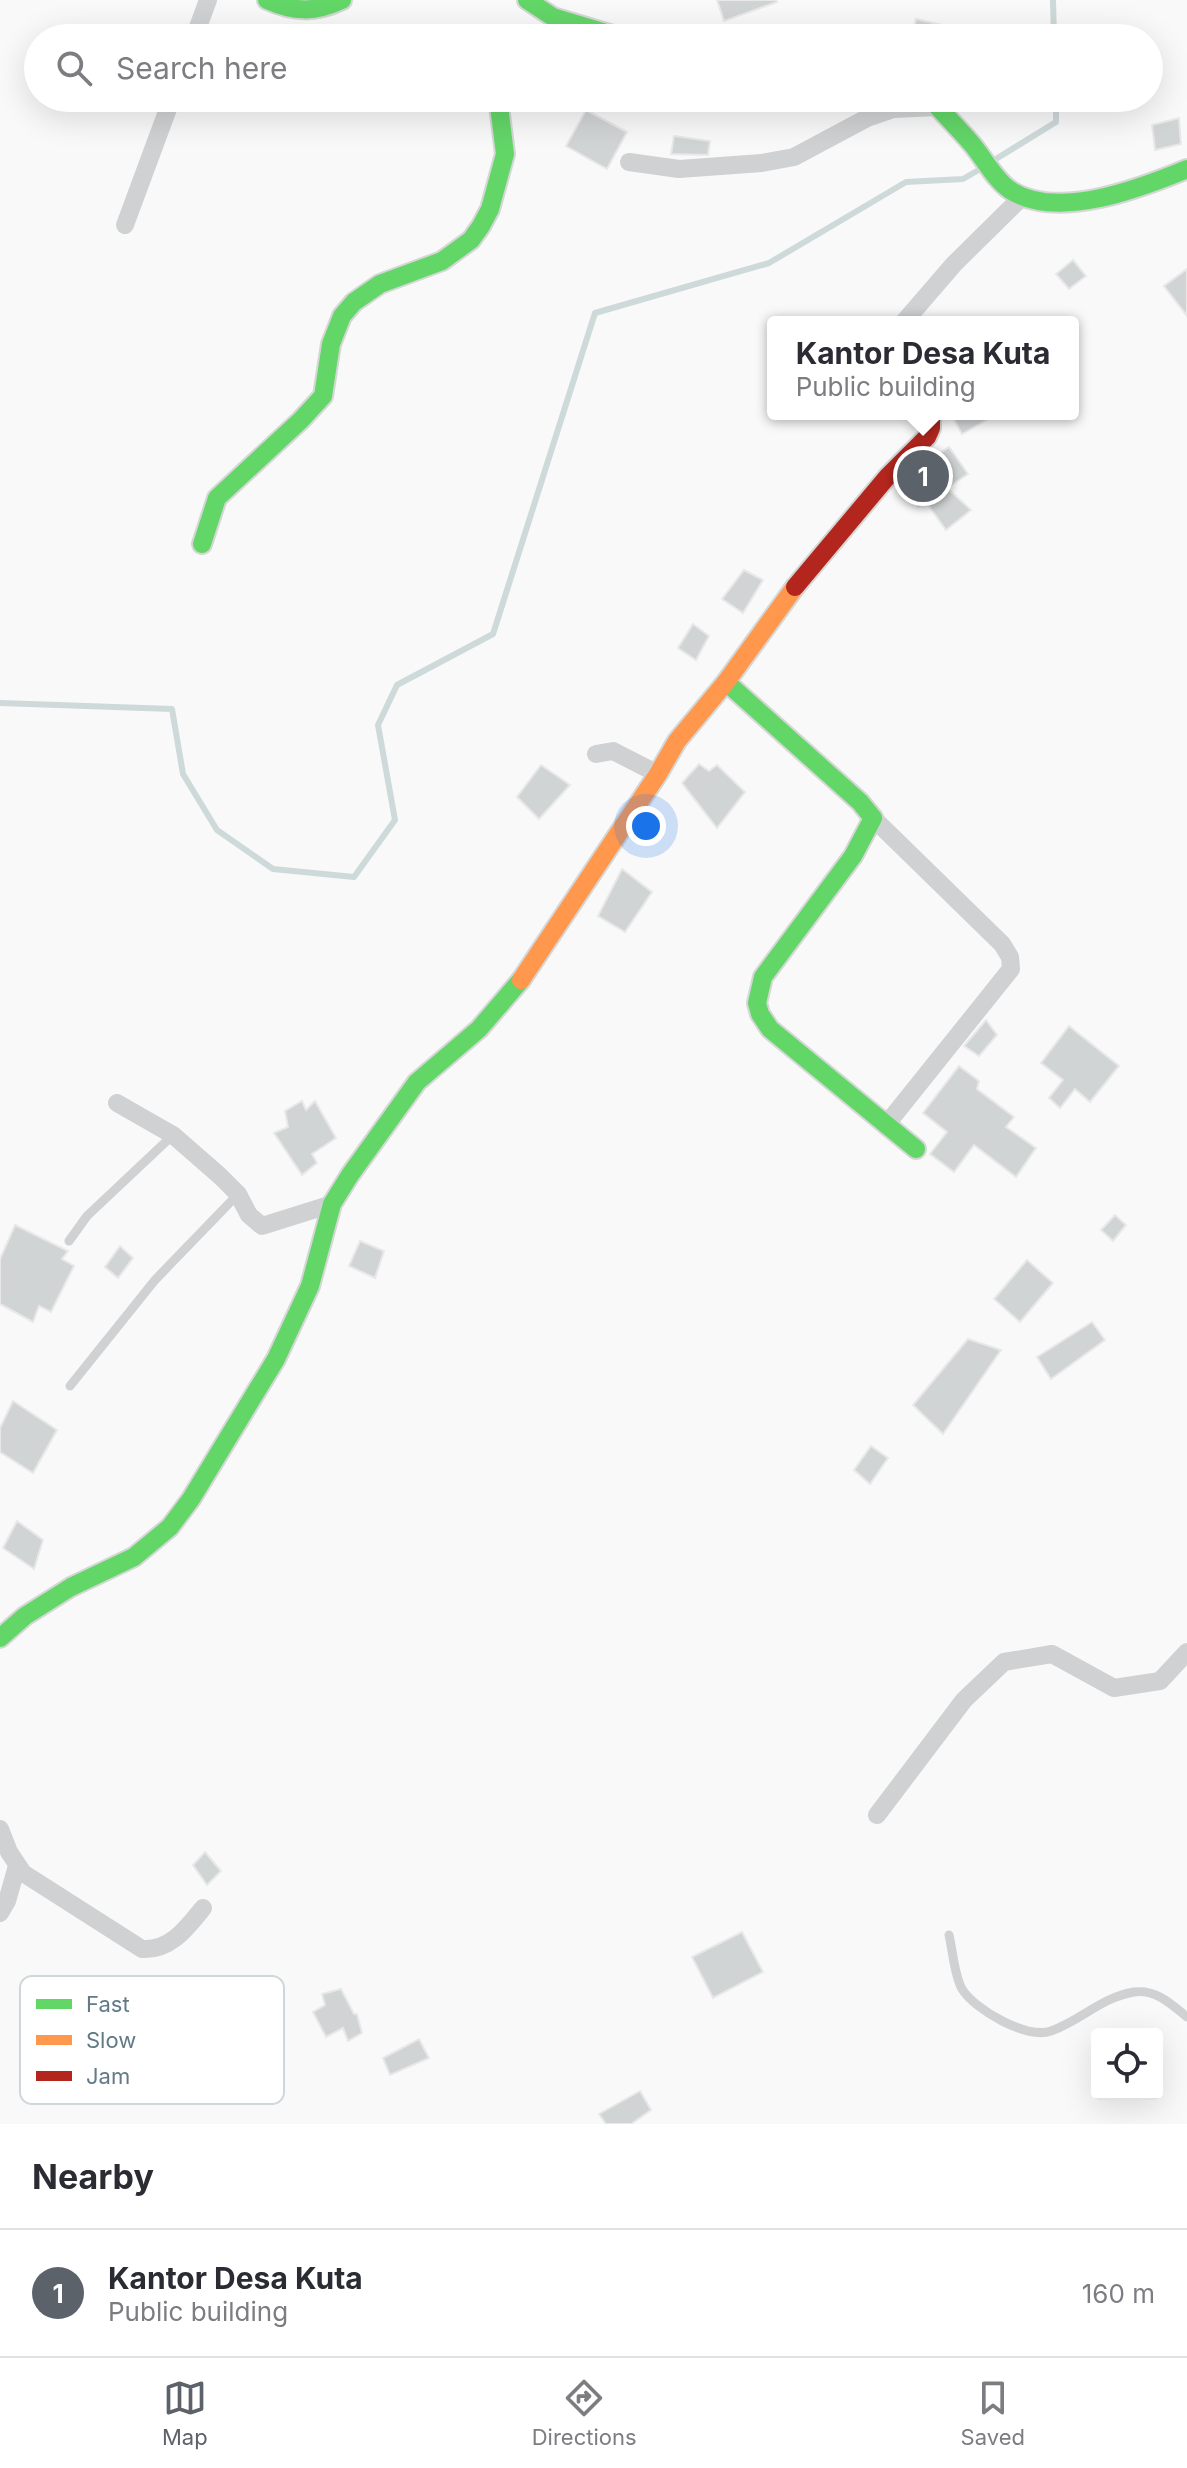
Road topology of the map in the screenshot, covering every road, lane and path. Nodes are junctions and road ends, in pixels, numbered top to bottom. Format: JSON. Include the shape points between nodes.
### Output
{"nodes":[{"id":1,"x":208,"y":0,"type":"edge"},
{"id":2,"x":267,"y":0,"type":"edge"},
{"id":3,"x":342,"y":0,"type":"edge"},
{"id":4,"x":529,"y":0,"type":"edge"},
{"id":5,"x":199,"y":24,"type":"edge"},
{"id":6,"x":576,"y":24,"type":"edge"},
{"id":7,"x":167,"y":112,"type":"edge"},
{"id":8,"x":500,"y":112,"type":"edge"},
{"id":9,"x":884,"y":112,"type":"edge"},
{"id":10,"x":943,"y":112,"type":"edge"},
{"id":11,"x":629,"y":162,"type":"dead end"},
{"id":12,"x":1187,"y":169,"type":"edge"},
{"id":13,"x":1022,"y":197,"type":"junction"},
{"id":14,"x":125,"y":225,"type":"dead end"},
{"id":15,"x":909,"y":316,"type":"edge"},
{"id":16,"x":931,"y":420,"type":"edge"},
{"id":17,"x":202,"y":544,"type":"dead end"},
{"id":18,"x":726,"y":682,"type":"junction"},
{"id":19,"x":596,"y":754,"type":"dead end"},
{"id":20,"x":658,"y":774,"type":"junction"},
{"id":21,"x":873,"y":818,"type":"junction"},
{"id":22,"x":117,"y":1103,"type":"dead end"},
{"id":23,"x":886,"y":1125,"type":"junction"},
{"id":24,"x":173,"y":1135,"type":"junction"},
{"id":25,"x":916,"y":1149,"type":"dead end"},
{"id":26,"x":238,"y":1194,"type":"junction"},
{"id":27,"x":332,"y":1204,"type":"junction"},
{"id":28,"x":69,"y":1241,"type":"dead end"},
{"id":29,"x":70,"y":1386,"type":"dead end"},
{"id":30,"x":0,"y":1638,"type":"edge"},
{"id":31,"x":1187,"y":1652,"type":"edge"},
{"id":32,"x":877,"y":1815,"type":"dead end"},
{"id":33,"x":0,"y":1829,"type":"edge"},
{"id":34,"x":17,"y":1866,"type":"junction"},
{"id":35,"x":203,"y":1908,"type":"dead end"},
{"id":36,"x":0,"y":1913,"type":"edge"},
{"id":37,"x":949,"y":1935,"type":"dead end"},
{"id":38,"x":1187,"y":2017,"type":"edge"}],
"edges":[{"from":1,"to":5,"type":"street"},
{"from":2,"to":3,"type":"street","via":[[308,13]]},
{"from":4,"to":6,"type":"street","via":[[553,17]]},
{"from":7,"to":14,"type":"street"},
{"from":8,"to":17,"type":"street","via":[[505,154],[481,226],[442,261],[380,284],[354,302],[336,331],[323,396],[217,498]]},
{"from":9,"to":11,"type":"street","via":[[794,157],[679,169]]},
{"from":10,"to":13,"type":"street","via":[[994,173]]},
{"from":12,"to":13,"type":"street","via":[[1101,198],[1053,202]]},
{"from":13,"to":15,"type":"street"},
{"from":16,"to":18,"type":"street","via":[[927,437],[809,568]]},
{"from":18,"to":20,"type":"street","via":[[677,741]]},
{"from":18,"to":21,"type":"street"},
{"from":19,"to":20,"type":"street","via":[[613,751]]},
{"from":20,"to":27,"type":"street","via":[[523,977],[479,1029],[417,1082]]},
{"from":21,"to":23,"type":"street","via":[[853,856],[763,977],[757,1004],[774,1032]]},
{"from":21,"to":23,"type":"street","via":[[1002,944],[1011,969]]},
{"from":22,"to":24,"type":"street"},
{"from":23,"to":25,"type":"street"},
{"from":24,"to":26,"type":"street"},
{"from":24,"to":28,"type":"lane","via":[[87,1216]]},
{"from":26,"to":27,"type":"street","via":[[262,1226]]},
{"from":26,"to":29,"type":"lane","via":[[155,1280]]},
{"from":27,"to":30,"type":"street","via":[[310,1286],[276,1359],[170,1527],[134,1557],[71,1587]]},
{"from":31,"to":32,"type":"street","via":[[1160,1681],[1114,1688],[1052,1654],[1004,1662],[964,1700]]},
{"from":33,"to":34,"type":"street"},
{"from":34,"to":35,"type":"street","via":[[142,1949],[167,1945]]},
{"from":34,"to":36,"type":"street"},
{"from":37,"to":38,"type":"lane","via":[[963,1991],[1014,2028],[1039,2035],[1135,1992],[1158,1994]]}]}
